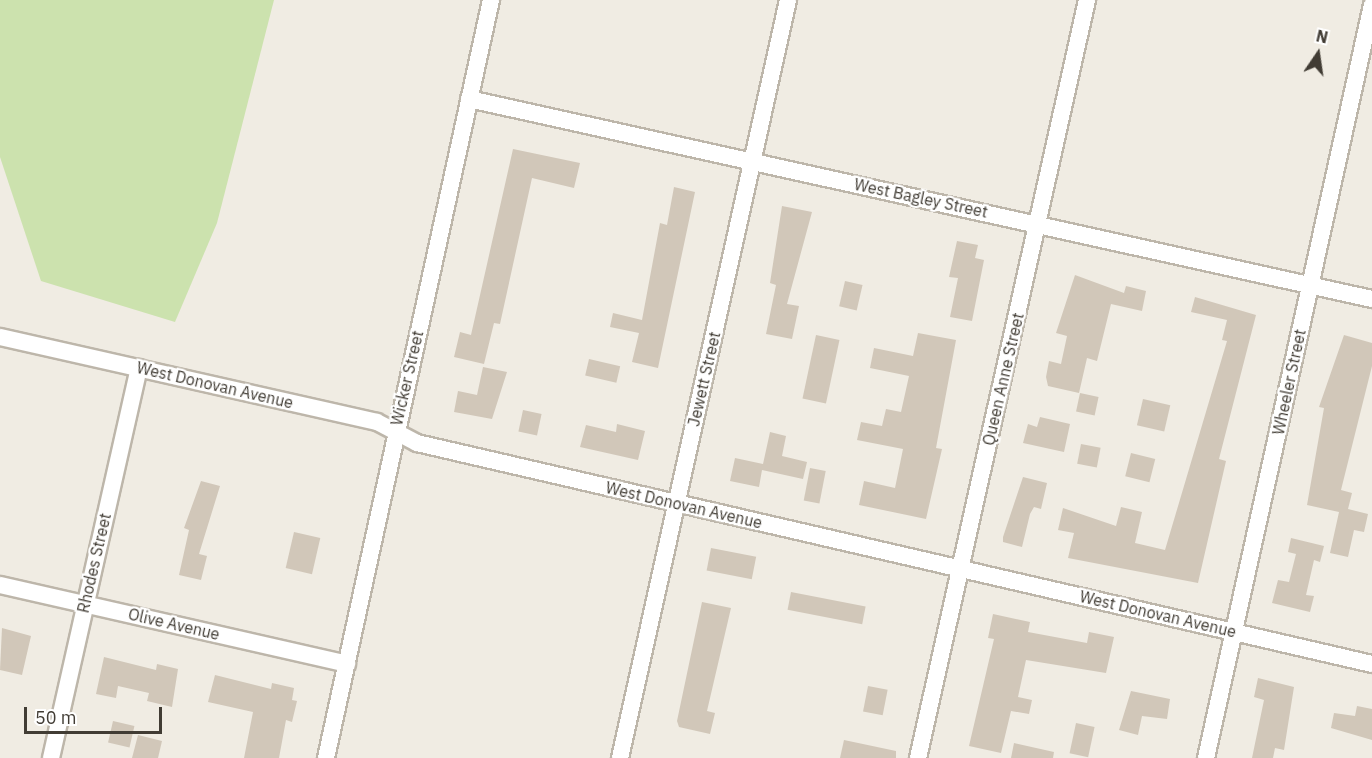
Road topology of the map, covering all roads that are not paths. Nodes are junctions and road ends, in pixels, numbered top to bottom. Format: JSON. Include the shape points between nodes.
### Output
{"nodes":[{"id":1,"x":491,"y":0,"type":"edge"},
{"id":2,"x":788,"y":0,"type":"edge"},
{"id":3,"x":1087,"y":0,"type":"edge"},
{"id":4,"x":1372,"y":5,"type":"edge"},
{"id":5,"x":469,"y":99,"type":"junction"},
{"id":6,"x":752,"y":164,"type":"junction"},
{"id":7,"x":1038,"y":222,"type":"junction"},
{"id":8,"x":1311,"y":284,"type":"junction"},
{"id":9,"x":1372,"y":299,"type":"edge"},
{"id":10,"x":0,"y":337,"type":"edge"},
{"id":11,"x":139,"y":368,"type":"junction"},
{"id":12,"x":395,"y":430,"type":"junction"},
{"id":13,"x":676,"y":503,"type":"junction"},
{"id":14,"x":960,"y":568,"type":"junction"},
{"id":15,"x":0,"y":585,"type":"edge"},
{"id":16,"x":84,"y":604,"type":"junction"},
{"id":17,"x":1234,"y":632,"type":"junction"},
{"id":18,"x":347,"y":664,"type":"junction"},
{"id":19,"x":1372,"y":664,"type":"edge"},
{"id":20,"x":51,"y":758,"type":"edge"},
{"id":21,"x":326,"y":758,"type":"edge"},
{"id":22,"x":620,"y":758,"type":"edge"},
{"id":23,"x":918,"y":758,"type":"edge"},
{"id":24,"x":1206,"y":758,"type":"edge"}],
"edges":[{"from":1,"to":5,"type":"street","name":"Wicker Street"},
{"from":2,"to":6,"type":"street","name":"Jewett Street"},
{"from":3,"to":7,"type":"street","name":"Queen Anne Street"},
{"from":4,"to":8,"type":"street","name":"Wheeler Street"},
{"from":5,"to":6,"type":"street","name":"West Bagley Street"},
{"from":5,"to":12,"type":"street","name":"Wicker Street"},
{"from":6,"to":7,"type":"street","name":"West Bagley Street"},
{"from":6,"to":13,"type":"street","name":"Jewett Street"},
{"from":7,"to":8,"type":"street","name":"West Bagley Street"},
{"from":7,"to":14,"type":"street","name":"Queen Anne Street"},
{"from":8,"to":9,"type":"street","name":"West Bagley Street"},
{"from":8,"to":17,"type":"street","name":"Wheeler Street"},
{"from":10,"to":11,"type":"street","name":"West Donovan Avenue"},
{"from":11,"to":12,"type":"street","name":"West Donovan Avenue"},
{"from":11,"to":16,"type":"street","name":"Rhodes Street"},
{"from":12,"to":13,"type":"street","name":"West Donovan Avenue","via":[[417,443]]},
{"from":12,"to":18,"type":"street","name":"Wicker Street"},
{"from":13,"to":14,"type":"street","name":"West Donovan Avenue"},
{"from":13,"to":22,"type":"street","name":"Jewett Street"},
{"from":14,"to":17,"type":"street","name":"West Donovan Avenue"},
{"from":14,"to":23,"type":"street","name":"Queen Anne Street"},
{"from":15,"to":16,"type":"street","name":"Olive Avenue"},
{"from":16,"to":18,"type":"street","name":"Olive Avenue"},
{"from":16,"to":20,"type":"street","name":"Rhodes Street"},
{"from":17,"to":19,"type":"street","name":"West Donovan Avenue"},
{"from":17,"to":24,"type":"street","name":"Wheeler Street"},
{"from":18,"to":21,"type":"street","name":"Wicker Street"}]}
